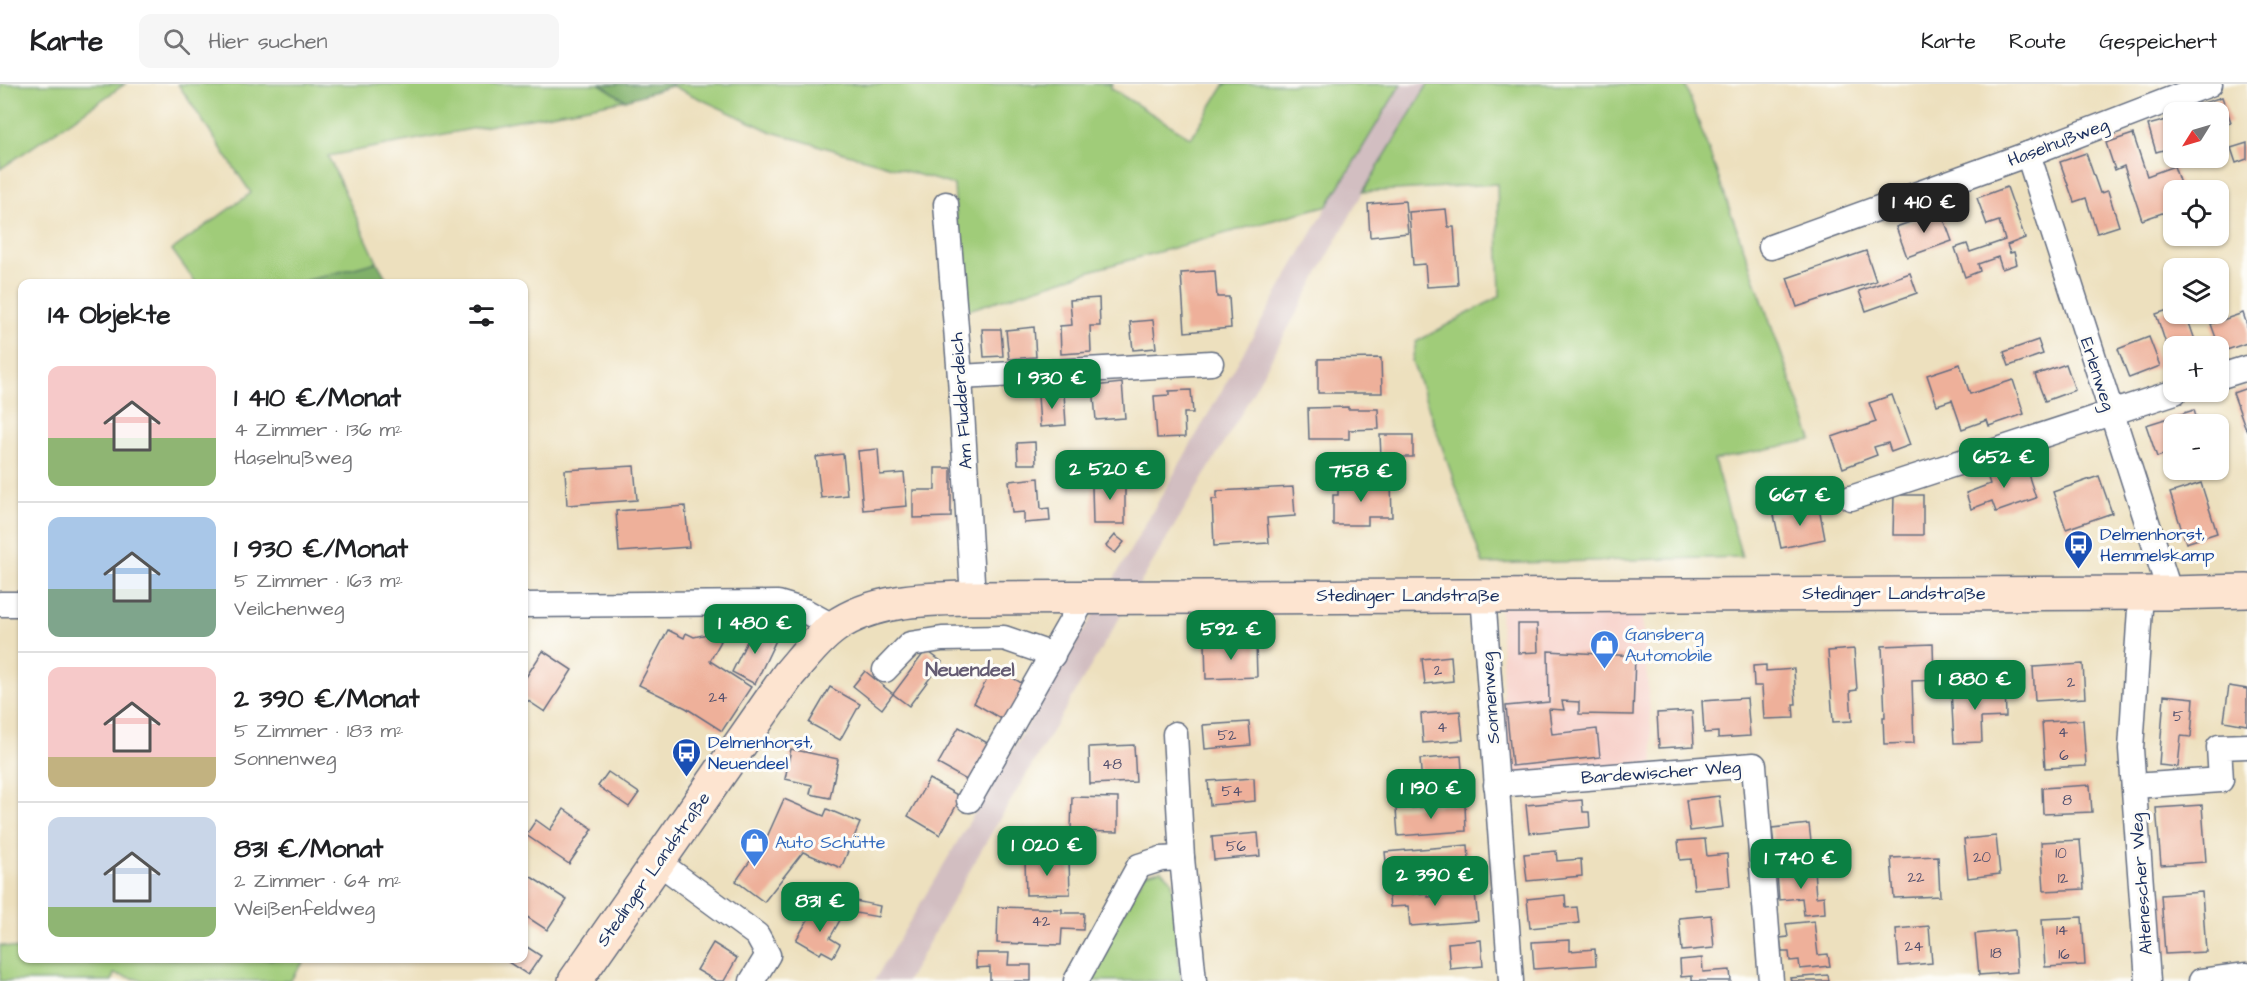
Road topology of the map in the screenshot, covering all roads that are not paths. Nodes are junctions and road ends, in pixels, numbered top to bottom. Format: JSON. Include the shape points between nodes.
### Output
{"nodes":[{"id":1,"x":2210,"y":84,"type":"edge"},
{"id":2,"x":2028,"y":154,"type":"junction"},
{"id":3,"x":946,"y":204,"type":"dead end"},
{"id":4,"x":1771,"y":247,"type":"dead end"},
{"id":5,"x":1211,"y":363,"type":"dead end"},
{"id":6,"x":2247,"y":368,"type":"edge"},
{"id":7,"x":2229,"y":374,"type":"edge"},
{"id":8,"x":960,"y":377,"type":"junction"},
{"id":9,"x":2163,"y":396,"type":"edge"},
{"id":10,"x":2110,"y":413,"type":"junction"},
{"id":11,"x":1851,"y":498,"type":"dead end"},
{"id":12,"x":2247,"y":591,"type":"edge"},
{"id":13,"x":2156,"y":593,"type":"junction"},
{"id":14,"x":1482,"y":595,"type":"junction"},
{"id":15,"x":1085,"y":597,"type":"junction"},
{"id":16,"x":973,"y":598,"type":"junction"},
{"id":17,"x":0,"y":604,"type":"edge"},
{"id":18,"x":18,"y":604,"type":"edge"},
{"id":19,"x":528,"y":605,"type":"edge"},
{"id":20,"x":834,"y":627,"type":"junction"},
{"id":21,"x":1053,"y":655,"type":"junction"},
{"id":22,"x":885,"y":670,"type":"dead end"},
{"id":23,"x":1175,"y":734,"type":"dead end"},
{"id":24,"x":2247,"y":746,"type":"edge"},
{"id":25,"x":1496,"y":785,"type":"junction"},
{"id":26,"x":2134,"y":786,"type":"junction"},
{"id":27,"x":969,"y":800,"type":"dead end"},
{"id":28,"x":1182,"y":858,"type":"junction"},
{"id":29,"x":658,"y":862,"type":"junction"},
{"id":30,"x":2247,"y":975,"type":"edge"},
{"id":31,"x":575,"y":981,"type":"edge"},
{"id":32,"x":752,"y":981,"type":"edge"},
{"id":33,"x":1076,"y":981,"type":"edge"},
{"id":34,"x":1194,"y":981,"type":"edge"},
{"id":35,"x":1511,"y":981,"type":"edge"},
{"id":36,"x":1771,"y":981,"type":"edge"},
{"id":37,"x":2148,"y":981,"type":"edge"},
{"id":38,"x":2201,"y":981,"type":"edge"}],
"edges":[{"from":1,"to":2,"type":"street","name":"Haselnußweg"},
{"from":2,"to":4,"type":"street","name":"Haselnußweg"},
{"from":2,"to":10,"type":"street","name":"Erlenweg"},
{"from":3,"to":8,"type":"street","name":"Am Fludderdeich"},
{"from":5,"to":8,"type":"street"},
{"from":6,"to":7,"type":"street"},
{"from":8,"to":16,"type":"street","name":"Am Fludderdeich"},
{"from":9,"to":10,"type":"street"},
{"from":10,"to":11,"type":"street"},
{"from":10,"to":13,"type":"street","name":"Erlenweg"},
{"from":12,"to":13,"type":"main road","name":"Stedinger Landstraße"},
{"from":13,"to":14,"type":"main road","name":"Stedinger Landstraße"},
{"from":13,"to":26,"type":"street","name":"Altenescher Weg","via":[[2131,749]]},
{"from":14,"to":15,"type":"main road","name":"Stedinger Landstraße"},
{"from":14,"to":25,"type":"street","name":"Sonnenweg"},
{"from":15,"to":16,"type":"main road","name":"Stedinger Landstraße"},
{"from":15,"to":21,"type":"street"},
{"from":16,"to":20,"type":"main road","name":"Stedinger Landstraße","via":[[893,603]]},
{"from":17,"to":18,"type":"street"},
{"from":19,"to":20,"type":"street","via":[[778,603],[805,611]]},
{"from":20,"to":29,"type":"main road","name":"Stedinger Landstraße","via":[[789,674]]},
{"from":21,"to":22,"type":"street","via":[[1004,638],[942,639],[910,644]]},
{"from":21,"to":27,"type":"street"},
{"from":23,"to":28,"type":"street"},
{"from":24,"to":26,"type":"street","name":"Altenescher Weg","via":[[2218,747],[2221,780]]},
{"from":25,"to":35,"type":"street","name":"Sonnenweg"},
{"from":25,"to":36,"type":"street","name":"Bardewischer Weg","via":[[1754,765]]},
{"from":26,"to":37,"type":"street","name":"Altenescher Weg"},
{"from":28,"to":33,"type":"street","via":[[1139,866]]},
{"from":28,"to":34,"type":"street"},
{"from":29,"to":31,"type":"main road","name":"Stedinger Landstraße"},
{"from":29,"to":32,"type":"street","via":[[757,935],[768,955]]},
{"from":30,"to":38,"type":"street"}]}
